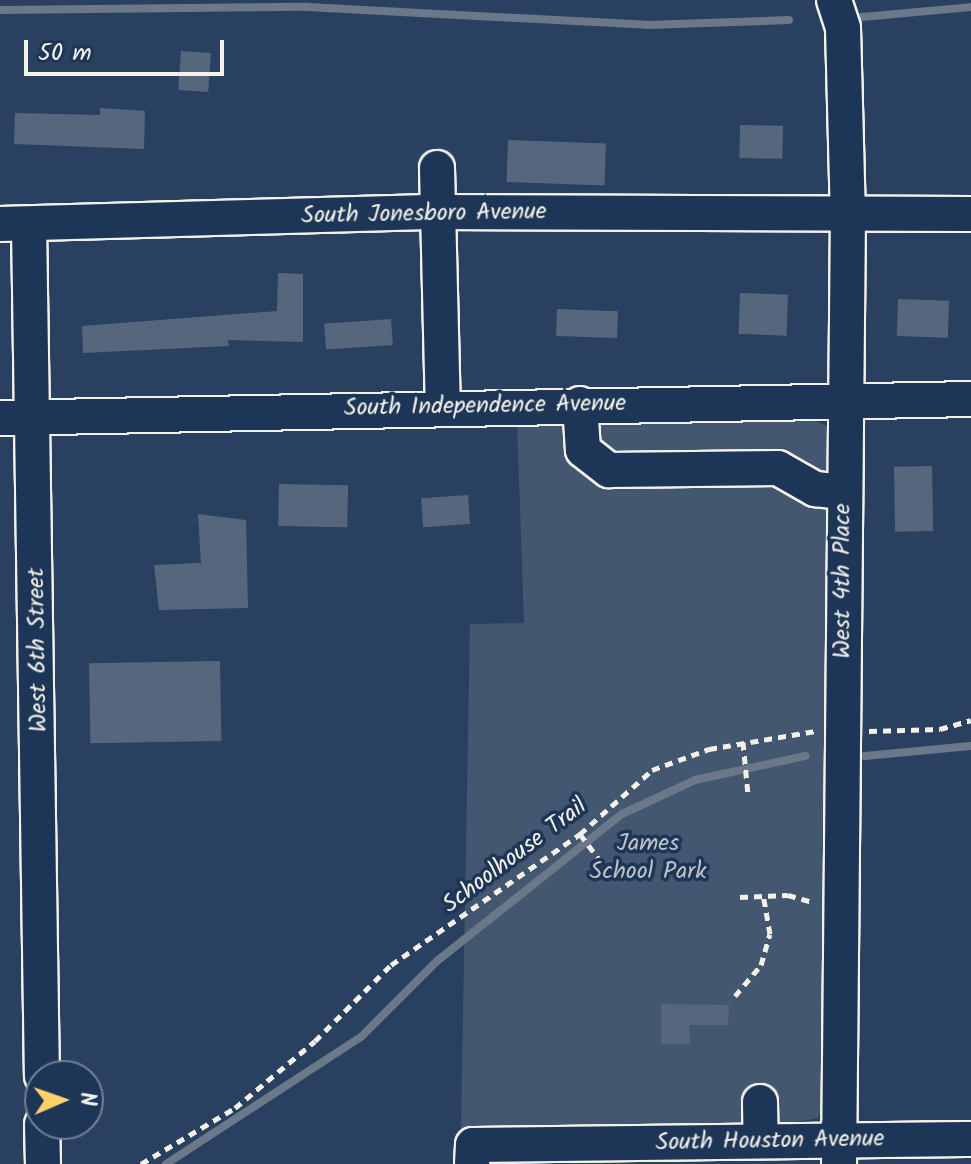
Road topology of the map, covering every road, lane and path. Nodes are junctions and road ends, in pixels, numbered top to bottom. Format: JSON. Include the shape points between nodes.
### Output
{"nodes":[{"id":1,"x":834,"y":0,"type":"edge"},
{"id":2,"x":437,"y":168,"type":"dead end"},
{"id":3,"x":437,"y":212,"type":"junction"},
{"id":4,"x":848,"y":213,"type":"junction"},
{"id":5,"x":971,"y":214,"type":"edge"},
{"id":6,"x":15,"y":224,"type":"edge"},
{"id":7,"x":971,"y":399,"type":"edge"},
{"id":8,"x":844,"y":400,"type":"junction"},
{"id":9,"x":580,"y":404,"type":"junction"},
{"id":10,"x":443,"y":406,"type":"junction"},
{"id":11,"x":36,"y":417,"type":"junction"},
{"id":12,"x":0,"y":418,"type":"edge"},
{"id":13,"x":844,"y":492,"type":"junction"},
{"id":14,"x":971,"y":720,"type":"edge"},
{"id":15,"x":842,"y":731,"type":"junction"},
{"id":16,"x":743,"y":742,"type":"junction"},
{"id":17,"x":748,"y":795,"type":"dead end"},
{"id":18,"x":580,"y":834,"type":"junction"},
{"id":19,"x":605,"y":867,"type":"dead end"},
{"id":20,"x":763,"y":894,"type":"junction"},
{"id":21,"x":740,"y":897,"type":"dead end"},
{"id":22,"x":812,"y":902,"type":"dead end"},
{"id":23,"x":735,"y":996,"type":"dead end"},
{"id":24,"x":42,"y":1060,"type":"edge"},
{"id":25,"x":760,"y":1102,"type":"dead end"},
{"id":26,"x":971,"y":1139,"type":"edge"},
{"id":27,"x":42,"y":1140,"type":"edge"},
{"id":28,"x":761,"y":1141,"type":"junction"},
{"id":29,"x":839,"y":1152,"type":"edge"},
{"id":30,"x":472,"y":1155,"type":"edge"},
{"id":31,"x":43,"y":1164,"type":"edge"},
{"id":32,"x":141,"y":1164,"type":"edge"}],
"edges":[{"from":1,"to":4,"type":"street","name":"West 4th Place","via":[[843,28]]},
{"from":2,"to":3,"type":"street"},
{"from":3,"to":4,"type":"street","name":"South Jonesboro Avenue"},
{"from":3,"to":6,"type":"street","name":"South Jonesboro Avenue"},
{"from":3,"to":10,"type":"street"},
{"from":4,"to":5,"type":"street"},
{"from":4,"to":8,"type":"street","name":"West 4th Place"},
{"from":6,"to":11,"type":"street","name":"West 6th Street"},
{"from":7,"to":8,"type":"street","name":"South Independence Avenue"},
{"from":8,"to":9,"type":"street","name":"South Independence Avenue"},
{"from":8,"to":13,"type":"street","name":"West 4th Place"},
{"from":9,"to":10,"type":"street","name":"South Independence Avenue"},
{"from":9,"to":13,"type":"street","via":[[583,450],[609,470],[778,468],[815,489]]},
{"from":10,"to":11,"type":"street","name":"South Independence Avenue"},
{"from":11,"to":12,"type":"street","name":"South Independence Avenue"},
{"from":11,"to":24,"type":"street","name":"West 6th Street"},
{"from":13,"to":15,"type":"street","name":"West 4th Place"},
{"from":14,"to":15,"type":"path","name":"Schoolhouse Trail","via":[[940,729]]},
{"from":15,"to":16,"type":"path","name":"Schoolhouse Trail"},
{"from":15,"to":29,"type":"street","name":"West 4th Place"},
{"from":16,"to":17,"type":"path"},
{"from":16,"to":18,"type":"path","name":"Schoolhouse Trail","via":[[652,770]]},
{"from":18,"to":19,"type":"path"},
{"from":18,"to":32,"type":"path","name":"Schoolhouse Trail","via":[[401,957],[315,1041],[235,1108]]},
{"from":20,"to":21,"type":"path"},
{"from":20,"to":22,"type":"path"},
{"from":20,"to":23,"type":"path","via":[[770,934],[761,965]]},
{"from":25,"to":28,"type":"street"},
{"from":26,"to":29,"type":"street","name":"South Houston Avenue"},
{"from":27,"to":31,"type":"street"},
{"from":28,"to":29,"type":"street","name":"South Houston Avenue"},
{"from":28,"to":30,"type":"street","name":"South Houston Avenue"}]}
